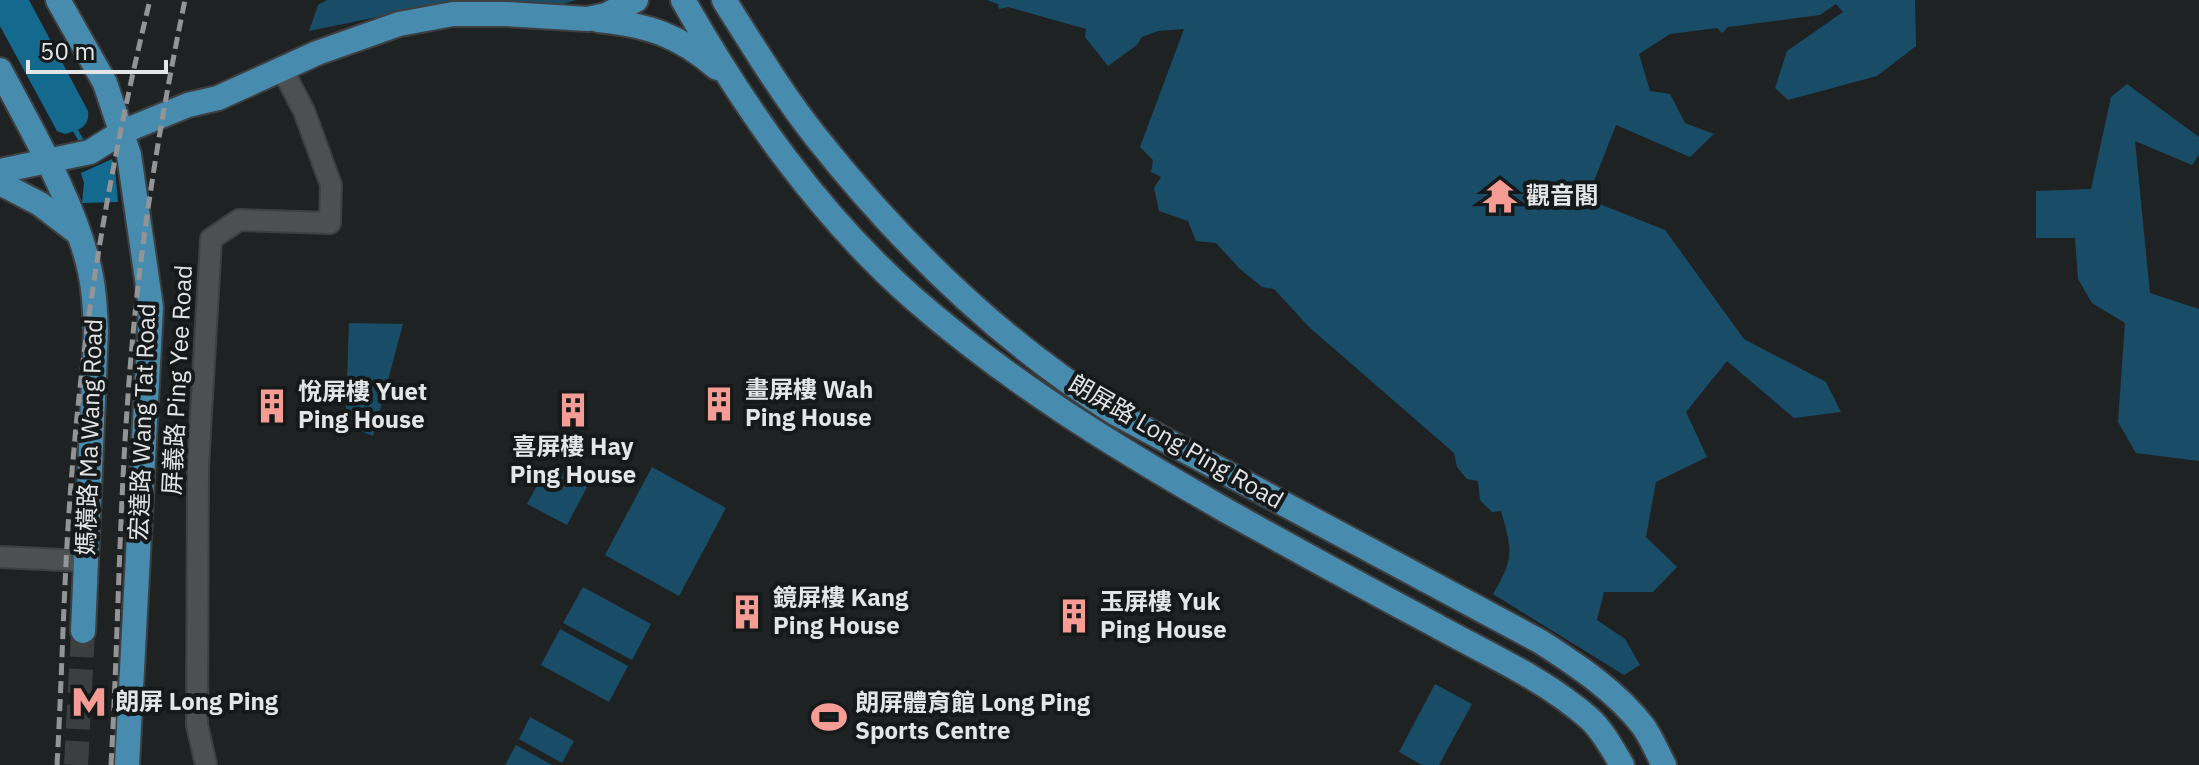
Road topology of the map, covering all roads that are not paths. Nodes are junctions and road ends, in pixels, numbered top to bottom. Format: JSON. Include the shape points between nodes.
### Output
{"nodes":[{"id":1,"x":58,"y":0,"type":"edge"},
{"id":2,"x":636,"y":0,"type":"edge"},
{"id":3,"x":724,"y":0,"type":"edge"},
{"id":4,"x":687,"y":1,"type":"edge"},
{"id":5,"x":588,"y":19,"type":"junction"},
{"id":6,"x":625,"y":23,"type":"junction"},
{"id":7,"x":282,"y":69,"type":"junction"},
{"id":8,"x":0,"y":70,"type":"edge"},
{"id":9,"x":730,"y":80,"type":"junction"},
{"id":10,"x":116,"y":129,"type":"junction"},
{"id":11,"x":55,"y":160,"type":"junction"},
{"id":12,"x":0,"y":171,"type":"edge"},
{"id":13,"x":0,"y":183,"type":"edge"},
{"id":14,"x":80,"y":235,"type":"junction"},
{"id":15,"x":1115,"y":413,"type":"junction"},
{"id":16,"x":1113,"y":445,"type":"junction"},
{"id":17,"x":0,"y":557,"type":"edge"},
{"id":18,"x":86,"y":561,"type":"junction"},
{"id":19,"x":83,"y":631,"type":"tunnel mouth"},
{"id":20,"x":127,"y":765,"type":"edge"},
{"id":21,"x":206,"y":765,"type":"edge"},
{"id":22,"x":1622,"y":765,"type":"edge"},
{"id":23,"x":1664,"y":765,"type":"edge"}],
"edges":[{"from":1,"to":10,"type":"main road","name":"宏達路 Wang Tat Road","via":[[105,83]]},
{"from":2,"to":5,"type":"main road"},
{"from":3,"to":15,"type":"main road","name":"朗屏路 Long Ping Road","via":[[806,123],[889,222],[996,325]]},
{"from":4,"to":6,"type":"main road"},
{"from":4,"to":9,"type":"main road","name":"朗屏路 Long Ping Road"},
{"from":5,"to":6,"type":"main road"},
{"from":5,"to":7,"type":"main road","via":[[453,14],[399,24]]},
{"from":6,"to":9,"type":"main road","via":[[651,27],[681,41]]},
{"from":7,"to":10,"type":"main road","via":[[218,98]]},
{"from":7,"to":21,"type":"street","name":"屏義路 Ping Yee Road","via":[[331,185],[330,223],[239,220],[211,239],[198,467],[197,725]]},
{"from":8,"to":11,"type":"main road","name":"媽橫路 Ma Wang Road"},
{"from":9,"to":16,"type":"main road","name":"朗屏路 Long Ping Road","via":[[810,190],[912,297],[1016,381]]},
{"from":10,"to":11,"type":"main road","via":[[90,152]]},
{"from":10,"to":20,"type":"main road","name":"宏達路 Wang Tat Road","via":[[129,155],[151,307]]},
{"from":11,"to":12,"type":"main road"},
{"from":11,"to":14,"type":"main road","name":"媽橫路 Ma Wang Road"},
{"from":13,"to":14,"type":"main road","via":[[40,204]]},
{"from":14,"to":18,"type":"main road","name":"媽橫路 Ma Wang Road","via":[[96,331]]},
{"from":15,"to":16,"type":"main road"},
{"from":15,"to":23,"type":"main road","name":"朗屏路 Long Ping Road","via":[[1541,642],[1617,698],[1644,727]]},
{"from":16,"to":22,"type":"main road","name":"朗屏路 Long Ping Road","via":[[1543,683],[1593,721]]},
{"from":17,"to":18,"type":"street"},
{"from":18,"to":19,"type":"main road","name":"媽橫路 Ma Wang Road"}]}
